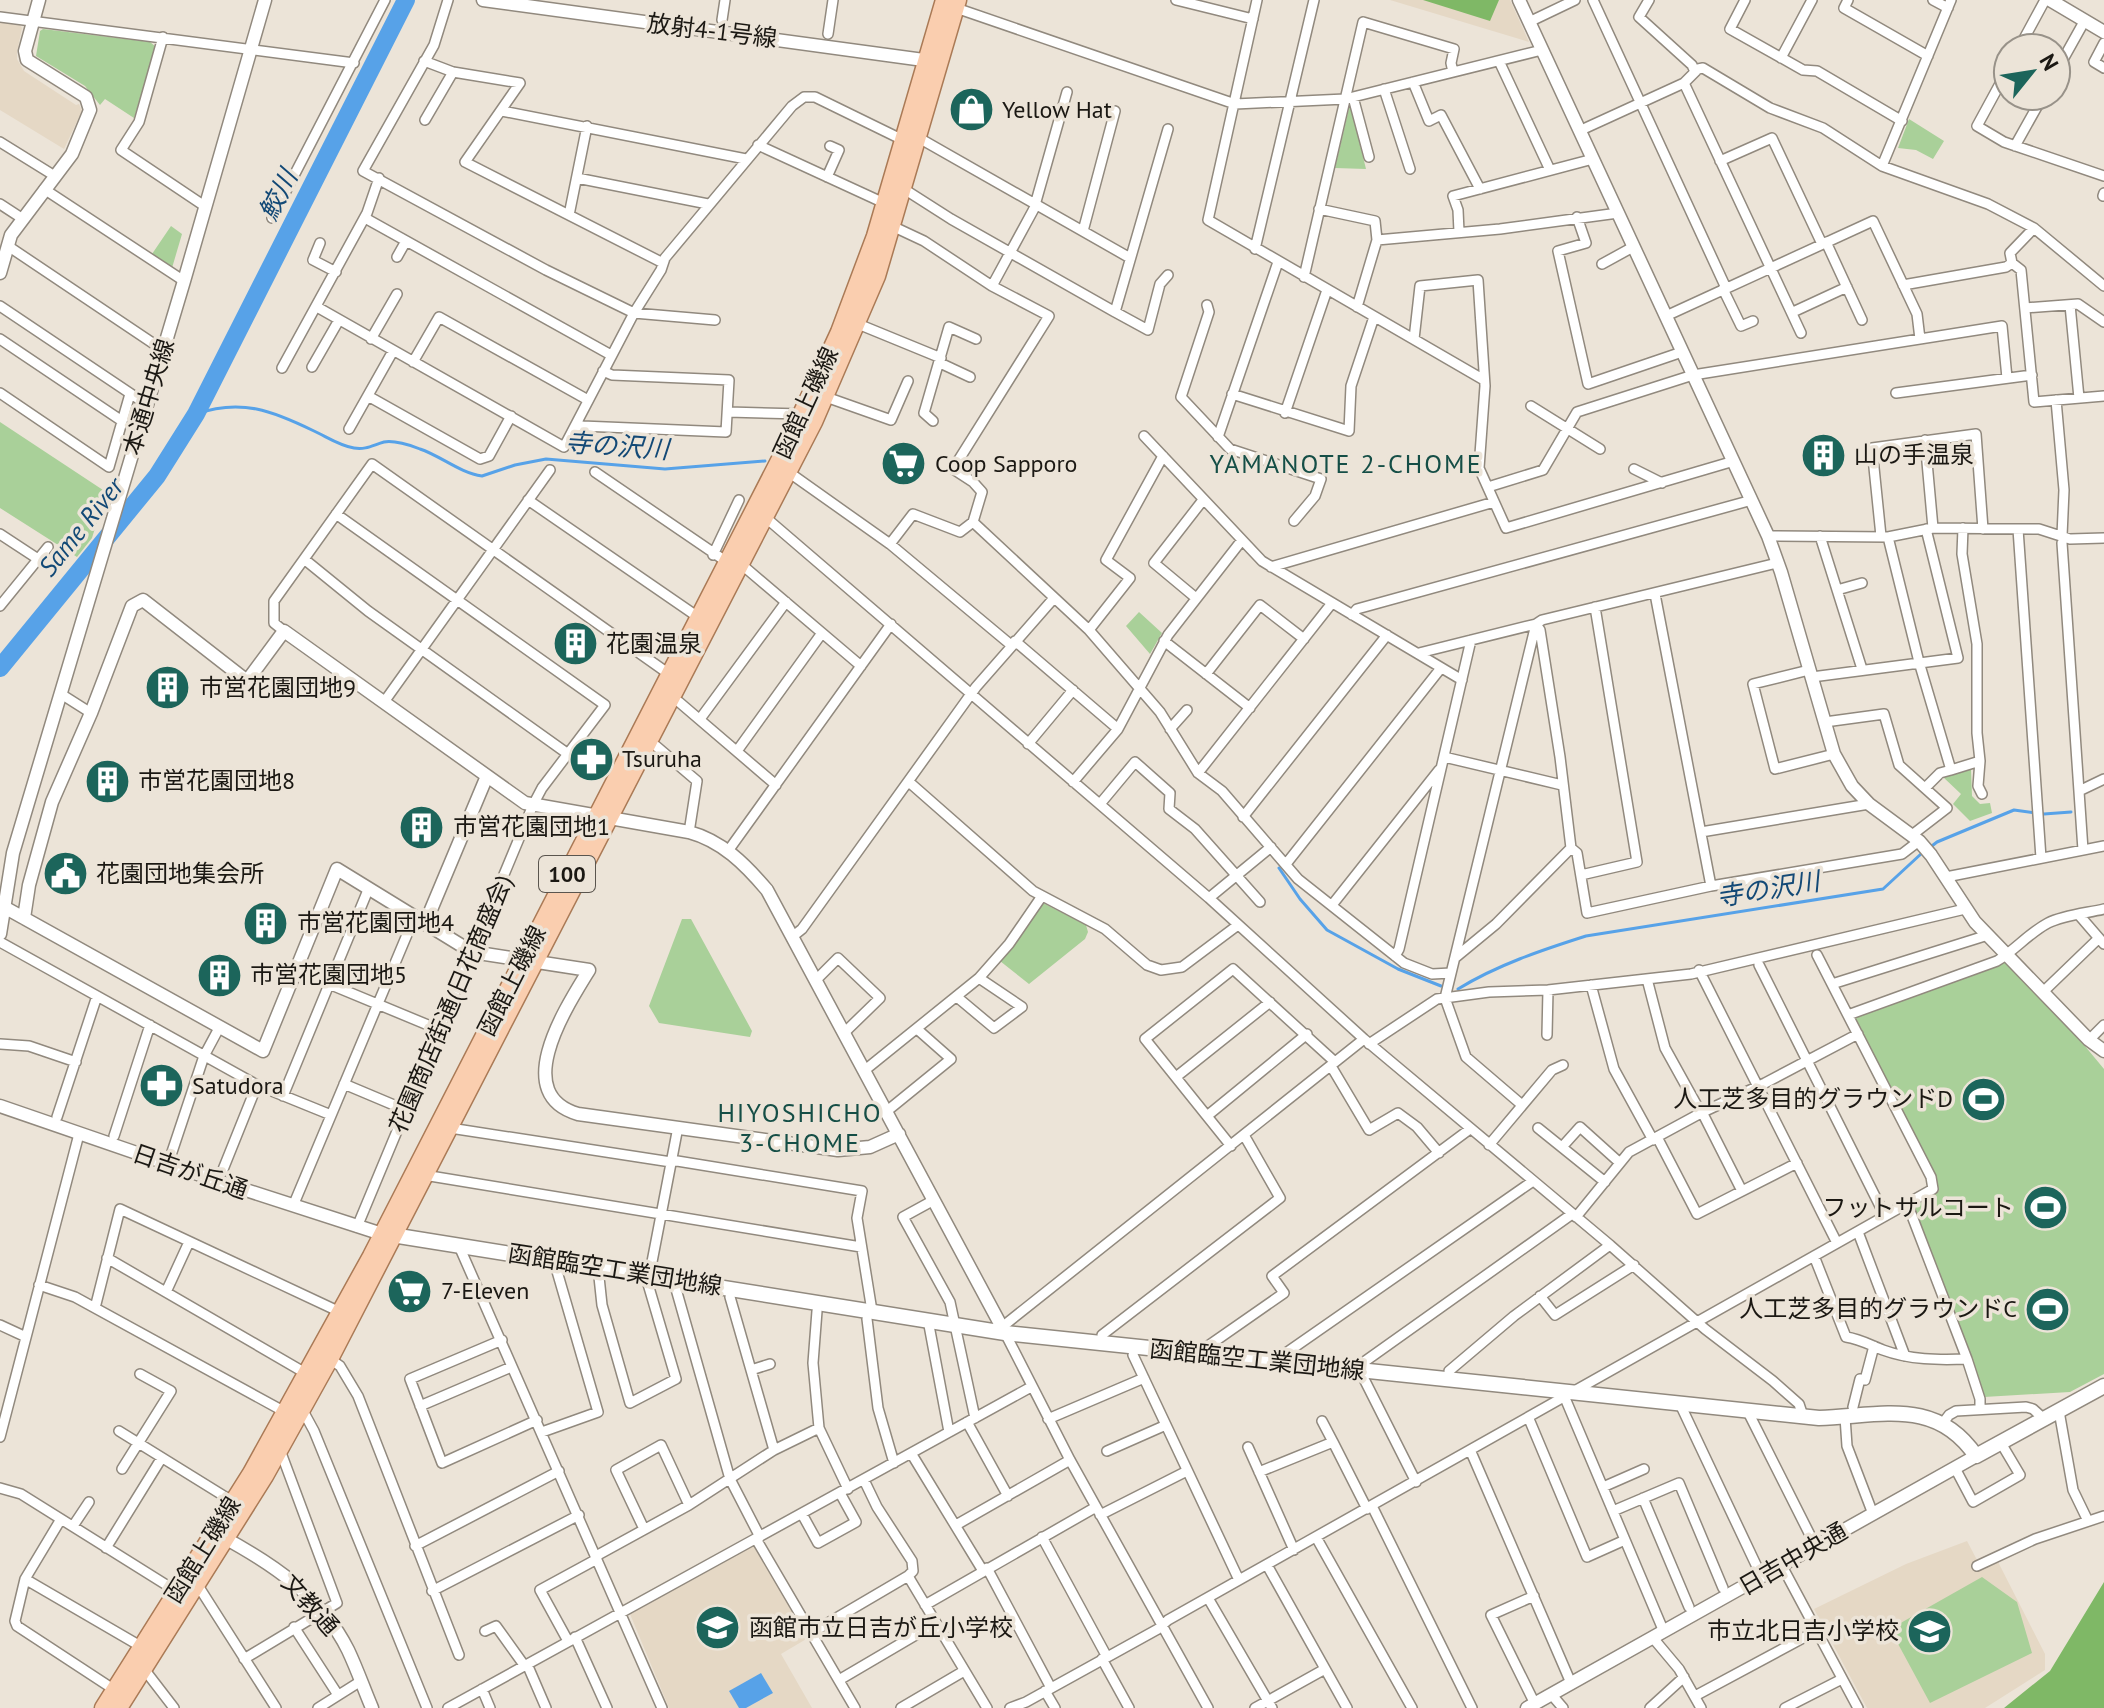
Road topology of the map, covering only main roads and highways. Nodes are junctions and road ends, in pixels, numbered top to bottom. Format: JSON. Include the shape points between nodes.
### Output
{"nodes":[{"id":1,"x":952,"y":3,"type":"edge"},
{"id":2,"x":911,"y":139,"type":"junction"},
{"id":3,"x":783,"y":469,"type":"junction"},
{"id":4,"x":727,"y":560,"type":"junction"},
{"id":5,"x":604,"y":816,"type":"junction"},
{"id":6,"x":529,"y":962,"type":"junction"},
{"id":7,"x":388,"y":1234,"type":"junction"},
{"id":8,"x":2104,"y":1387,"type":"edge"},
{"id":9,"x":294,"y":1411,"type":"junction"},
{"id":10,"x":220,"y":1535,"type":"junction"},
{"id":11,"x":103,"y":1708,"type":"edge"},
{"id":12,"x":119,"y":1708,"type":"edge"}],
"edges":[{"from":1,"to":2,"type":"main road","name":"函館上磯線","number":"100"},
{"from":2,"to":3,"type":"main road","name":"函館上磯線","number":"100"},
{"from":2,"to":3,"type":"main road","name":"函館上磯線","number":"100","via":[[904,189],[877,276],[826,397]]},
{"from":3,"to":4,"type":"main road","name":"函館上磯線","number":"100"},
{"from":3,"to":4,"type":"main road","name":"函館上磯線","number":"100","via":[[765,517]]},
{"from":4,"to":5,"type":"main road","name":"函館上磯線","number":"100"},
{"from":4,"to":5,"type":"main road","name":"函館上磯線","number":"100"},
{"from":5,"to":6,"type":"main road","name":"函館上磯線","number":"100"},
{"from":6,"to":7,"type":"main road","name":"函館上磯線","number":"100"},
{"from":6,"to":7,"type":"main road","name":"函館上磯線","number":"100","via":[[450,1128]]},
{"from":7,"to":8,"type":"main road","name":"函館臨空工業団地線","via":[[870,1315],[1362,1366],[1569,1395],[1803,1416],[1922,1416],[1943,1423],[1976,1456]]},
{"from":7,"to":9,"type":"main road","name":"函館上磯線","number":"100","via":[[307,1374]]},
{"from":7,"to":9,"type":"main road","name":"函館上磯線","number":"100","via":[[330,1359]]},
{"from":9,"to":10,"type":"main road","name":"函館上磯線","number":"100","via":[[232,1501]]},
{"from":9,"to":10,"type":"main road","name":"函館上磯線","number":"100","via":[[280,1450]]},
{"from":10,"to":11,"type":"main road","name":"函館上磯線","number":"100","via":[[176,1591]]},
{"from":10,"to":12,"type":"main road","name":"函館上磯線","number":"100","via":[[197,1584]]}]}
